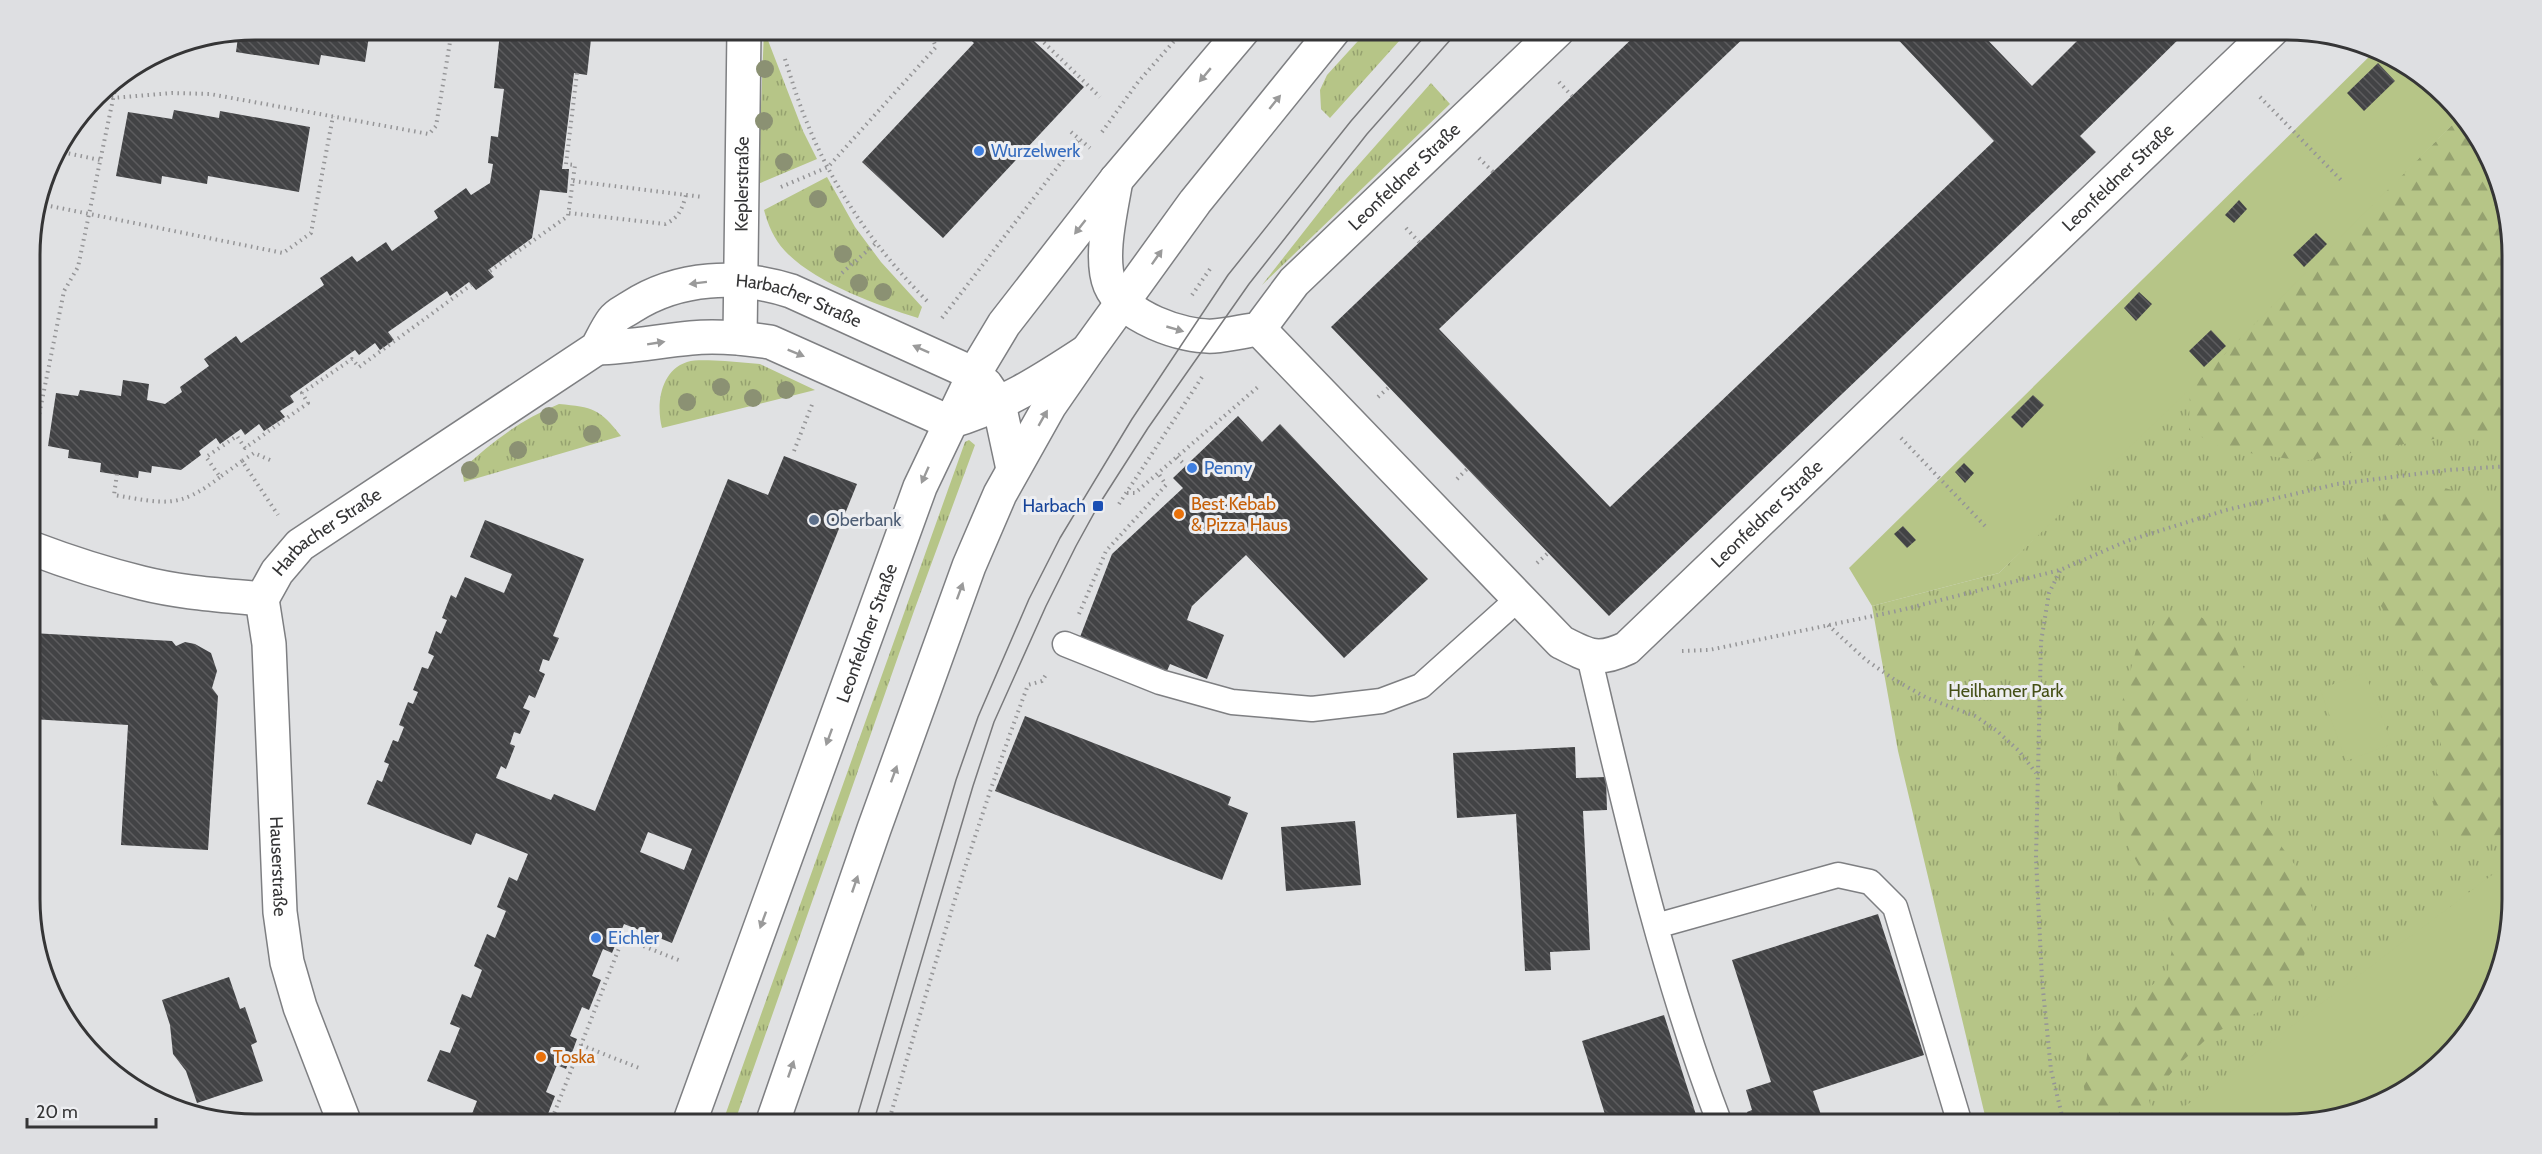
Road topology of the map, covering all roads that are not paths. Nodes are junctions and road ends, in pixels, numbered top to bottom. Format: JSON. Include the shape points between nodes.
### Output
{"nodes":[{"id":1,"x":744,"y":40,"type":"edge"},
{"id":2,"x":1235,"y":40,"type":"edge"},
{"id":3,"x":1326,"y":40,"type":"edge"},
{"id":4,"x":1548,"y":40,"type":"edge"},
{"id":5,"x":2262,"y":40,"type":"edge"},
{"id":6,"x":1116,"y":180,"type":"junction"},
{"id":7,"x":741,"y":280,"type":"junction"},
{"id":8,"x":1123,"y":304,"type":"junction"},
{"id":9,"x":1259,"y":329,"type":"junction"},
{"id":10,"x":740,"y":338,"type":"junction"},
{"id":11,"x":597,"y":348,"type":"junction"},
{"id":12,"x":1088,"y":350,"type":"junction"},
{"id":13,"x":974,"y":374,"type":"junction"},
{"id":14,"x":999,"y":404,"type":"junction"},
{"id":15,"x":949,"y":422,"type":"junction"},
{"id":16,"x":1013,"y":468,"type":"junction"},
{"id":17,"x":41,"y":555,"type":"edge"},
{"id":18,"x":1519,"y":597,"type":"junction"},
{"id":19,"x":262,"y":599,"type":"junction"},
{"id":20,"x":1065,"y":644,"type":"road end"},
{"id":21,"x":1589,"y":656,"type":"junction"},
{"id":22,"x":1656,"y":926,"type":"junction"},
{"id":23,"x":341,"y":1114,"type":"edge"},
{"id":24,"x":694,"y":1114,"type":"edge"},
{"id":25,"x":775,"y":1114,"type":"edge"},
{"id":26,"x":1716,"y":1114,"type":"edge"},
{"id":27,"x":1957,"y":1114,"type":"edge"}],
"edges":[{"from":1,"to":7,"type":"street","name":"Keplerstraße"},
{"from":2,"to":6,"type":"street","name":"Leonfeldner Straße","one_way":true},
{"from":8,"to":3,"type":"street","one_way":true,"via":[[1195,202]]},
{"from":4,"to":9,"type":"street","name":"Leonfeldner Straße","via":[[1294,282]]},
{"from":5,"to":21,"type":"street","name":"Leonfeldner Straße","via":[[1627,648],[1613,655]]},
{"from":6,"to":8,"type":"street","via":[[1105,248],[1110,285]]},
{"from":6,"to":13,"type":"street","name":"Leonfeldner Straße","one_way":true,"via":[[1017,306]]},
{"from":7,"to":10,"type":"street","name":"Keplerstraße"},
{"from":7,"to":11,"type":"street","name":"Harbacher Straße","one_way":true,"via":[[692,282],[647,297],[614,318]]},
{"from":13,"to":7,"type":"street","name":"Harbacher Straße","one_way":true,"via":[[791,291]]},
{"from":8,"to":9,"type":"street","one_way":true,"via":[[1156,323],[1189,333],[1212,336]]},
{"from":8,"to":12,"type":"street"},
{"from":9,"to":18,"type":"street"},
{"from":11,"to":10,"type":"street","one_way":true,"via":[[691,338]]},
{"from":10,"to":15,"type":"street","one_way":true,"via":[[770,342]]},
{"from":11,"to":19,"type":"street","name":"Harbacher Straße","via":[[300,545],[277,572]]},
{"from":12,"to":14,"type":"street","via":[[1035,386]]},
{"from":16,"to":12,"type":"street","one_way":true},
{"from":13,"to":14,"type":"street","name":"Harbacher Straße"},
{"from":13,"to":15,"type":"street","name":"Leonfeldner Straße"},
{"from":14,"to":15,"type":"street"},
{"from":14,"to":16,"type":"street","name":"Harbacher Straße"},
{"from":15,"to":24,"type":"street","name":"Leonfeldner Straße","one_way":true,"via":[[920,487]]},
{"from":25,"to":16,"type":"street","one_way":true,"via":[[969,566]]},
{"from":17,"to":19,"type":"street","name":"Harbacher Straße","via":[[143,583]]},
{"from":18,"to":20,"type":"lane","via":[[1421,686],[1381,702],[1312,709],[1232,702],[1160,682]]},
{"from":18,"to":21,"type":"street","via":[[1561,642]]},
{"from":19,"to":23,"type":"street","name":"Hauserstraße","via":[[269,644],[280,912],[286,962]]},
{"from":21,"to":22,"type":"lane"},
{"from":22,"to":26,"type":"lane"},
{"from":22,"to":27,"type":"lane","via":[[1838,875],[1870,882],[1895,907]]}]}
